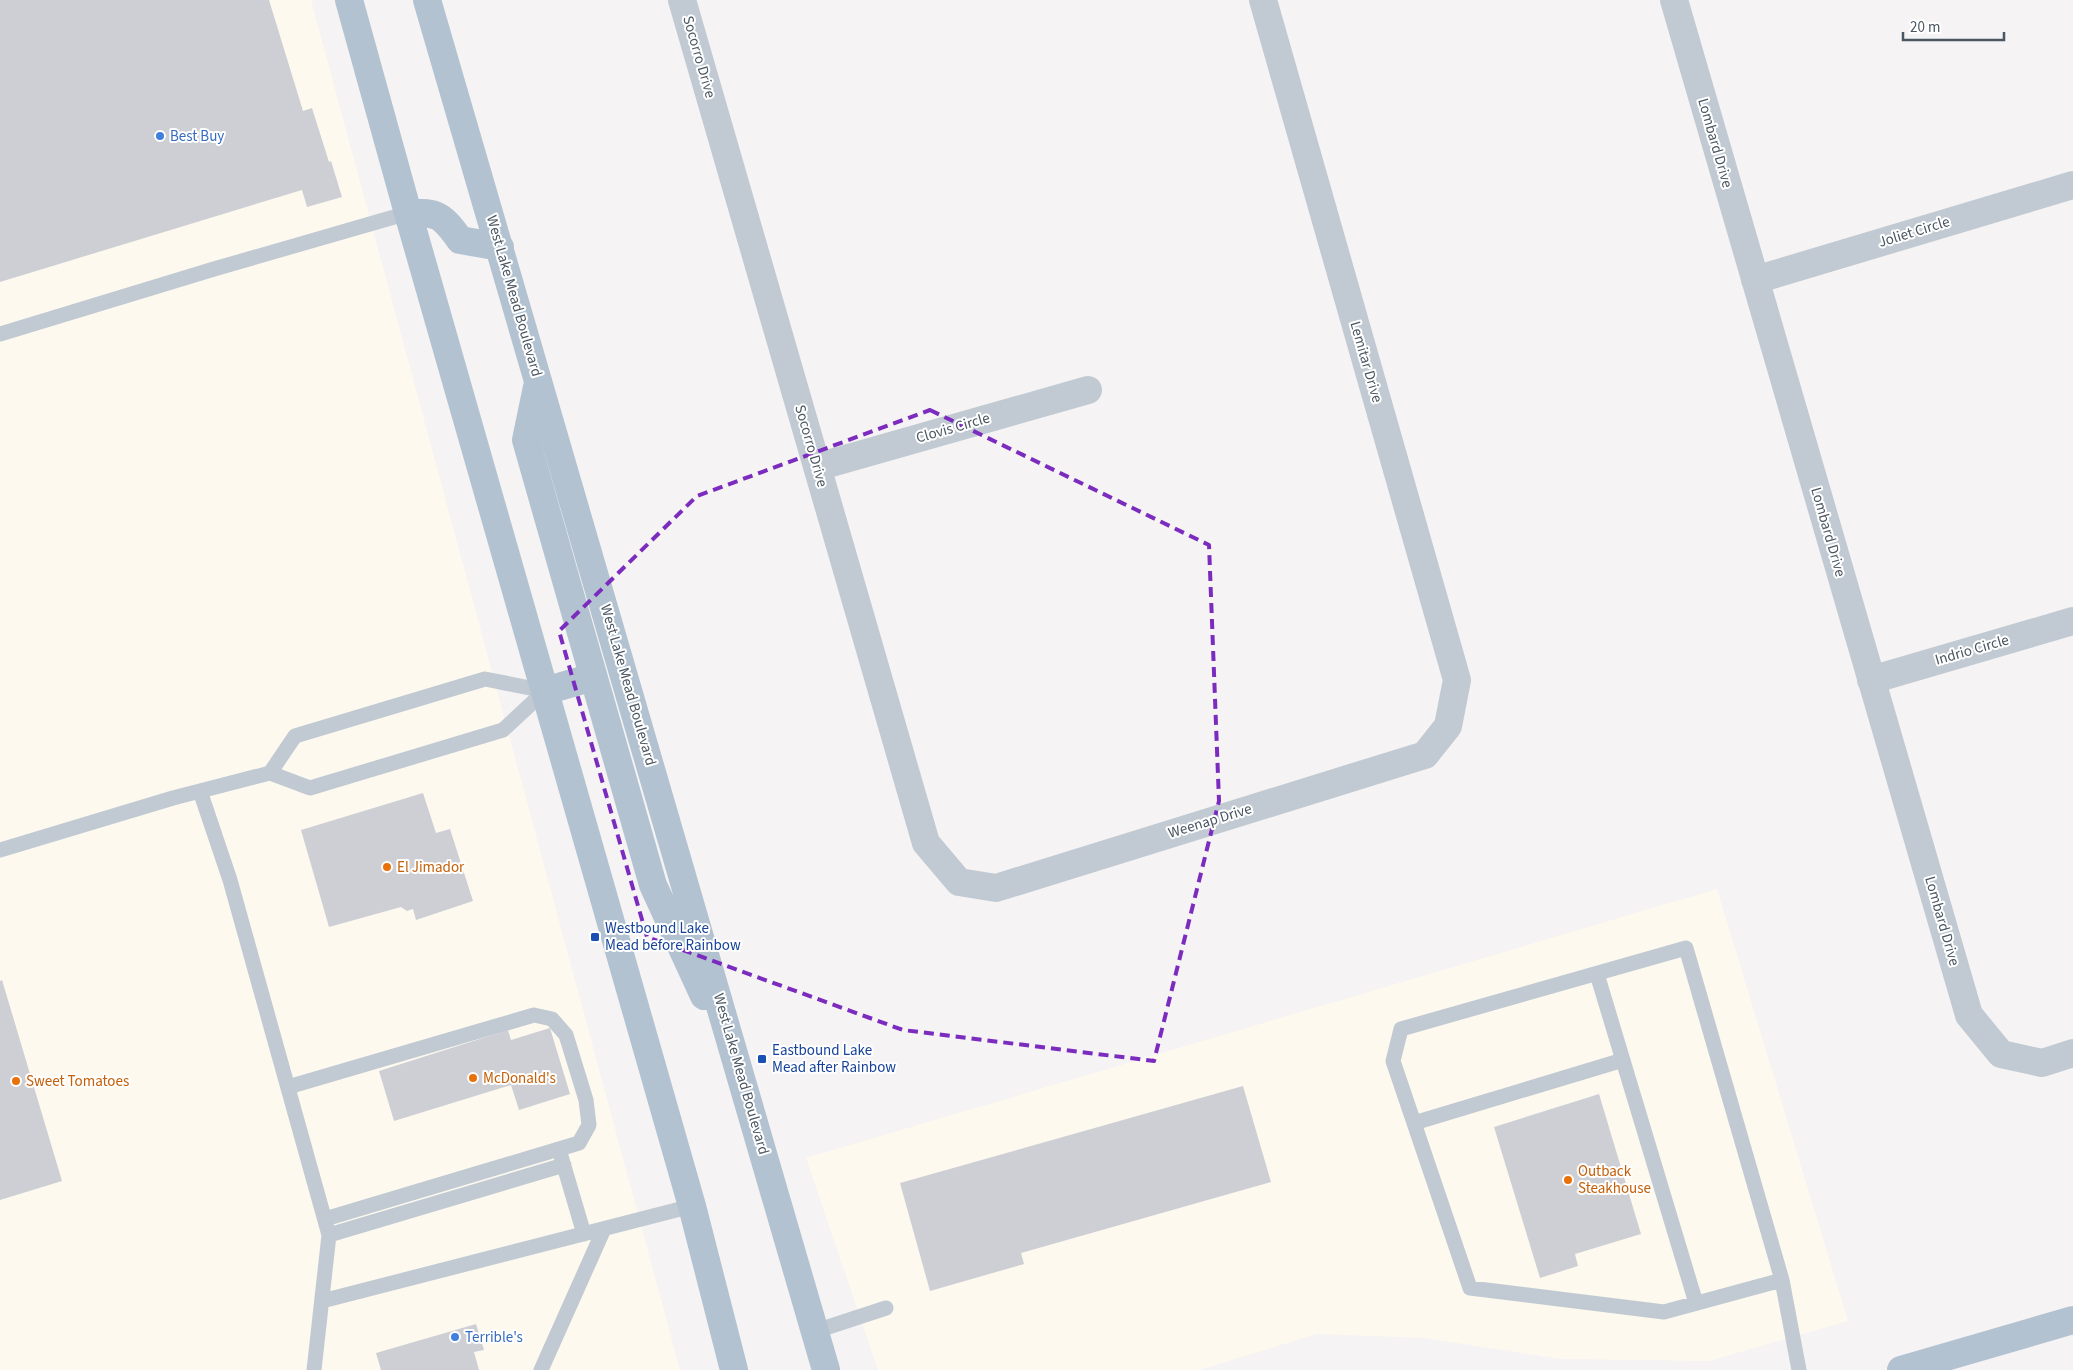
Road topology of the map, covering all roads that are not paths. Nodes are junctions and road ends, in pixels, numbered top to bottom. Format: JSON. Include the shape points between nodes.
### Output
{"nodes":[{"id":1,"x":349,"y":0,"type":"edge"},
{"id":2,"x":427,"y":0,"type":"edge"},
{"id":3,"x":1263,"y":0,"type":"edge"},
{"id":4,"x":1674,"y":0,"type":"edge"},
{"id":5,"x":689,"y":2,"type":"edge"},
{"id":6,"x":2073,"y":185,"type":"edge"},
{"id":7,"x":408,"y":212,"type":"junction"},
{"id":8,"x":500,"y":247,"type":"junction"},
{"id":9,"x":1755,"y":280,"type":"junction"},
{"id":10,"x":0,"y":334,"type":"edge"},
{"id":11,"x":538,"y":378,"type":"junction"},
{"id":12,"x":1088,"y":390,"type":"dead end"},
{"id":13,"x":818,"y":467,"type":"junction"},
{"id":14,"x":2073,"y":621,"type":"edge"},
{"id":15,"x":593,"y":677,"type":"junction"},
{"id":16,"x":1871,"y":680,"type":"junction"},
{"id":17,"x":545,"y":691,"type":"junction"},
{"id":18,"x":1448,"y":726,"type":"joint"},
{"id":19,"x":270,"y":773,"type":"junction"},
{"id":20,"x":200,"y":791,"type":"junction"},
{"id":21,"x":0,"y":850,"type":"edge"},
{"id":22,"x":959,"y":882,"type":"joint"},
{"id":23,"x":1597,"y":974,"type":"junction"},
{"id":24,"x":2073,"y":1054,"type":"edge"},
{"id":25,"x":1622,"y":1060,"type":"junction"},
{"id":26,"x":742,"y":1077,"type":"junction"},
{"id":27,"x":288,"y":1087,"type":"junction"},
{"id":28,"x":1414,"y":1124,"type":"junction"},
{"id":29,"x":559,"y":1149,"type":"junction"},
{"id":30,"x":564,"y":1165,"type":"junction"},
{"id":31,"x":692,"y":1206,"type":"junction"},
{"id":32,"x":325,"y":1219,"type":"junction"},
{"id":33,"x":604,"y":1229,"type":"junction"},
{"id":34,"x":584,"y":1234,"type":"junction"},
{"id":35,"x":329,"y":1235,"type":"junction"},
{"id":36,"x":1782,"y":1280,"type":"junction"},
{"id":37,"x":322,"y":1302,"type":"junction"},
{"id":38,"x":1696,"y":1303,"type":"junction"},
{"id":39,"x":886,"y":1308,"type":"dead end"},
{"id":40,"x":2073,"y":1320,"type":"edge"},
{"id":41,"x":816,"y":1332,"type":"junction"},
{"id":42,"x":314,"y":1370,"type":"edge"},
{"id":43,"x":541,"y":1370,"type":"edge"},
{"id":44,"x":734,"y":1370,"type":"edge"},
{"id":45,"x":826,"y":1370,"type":"edge"},
{"id":46,"x":1799,"y":1370,"type":"edge"},
{"id":47,"x":1901,"y":1370,"type":"edge"}],
"edges":[{"from":1,"to":7,"type":"main road"},
{"from":2,"to":8,"type":"main road","name":"West Lake Mead Boulevard"},
{"from":3,"to":18,"type":"street","name":"Lemitar Drive","via":[[1457,680]]},
{"from":4,"to":9,"type":"street","name":"Lombard Drive"},
{"from":5,"to":13,"type":"street","name":"Socorro Drive"},
{"from":6,"to":9,"type":"street","name":"Joliet Circle"},
{"from":7,"to":8,"type":"main road","via":[[429,212],[441,217],[460,240]]},
{"from":7,"to":10,"type":"lane"},
{"from":7,"to":17,"type":"main road"},
{"from":8,"to":11,"type":"main road","name":"West Lake Mead Boulevard"},
{"from":9,"to":16,"type":"street","name":"Lombard Drive"},
{"from":11,"to":15,"type":"main road","via":[[526,440]]},
{"from":11,"to":26,"type":"main road","name":"West Lake Mead Boulevard"},
{"from":12,"to":13,"type":"street","name":"Clovis Circle"},
{"from":13,"to":22,"type":"street","name":"Socorro Drive","via":[[926,843]]},
{"from":14,"to":16,"type":"street","name":"Indrio Circle"},
{"from":15,"to":17,"type":"main road"},
{"from":15,"to":26,"type":"main road","via":[[653,885]]},
{"from":16,"to":24,"type":"street","name":"Lombard Drive","via":[[1970,1015],[2001,1054],[2042,1063]]},
{"from":17,"to":19,"type":"lane","via":[[503,730],[310,788]]},
{"from":17,"to":19,"type":"lane","via":[[485,679],[295,736]]},
{"from":17,"to":31,"type":"main road"},
{"from":18,"to":22,"type":"street","name":"Weenap Drive","via":[[1425,755],[996,888]]},
{"from":19,"to":20,"type":"lane"},
{"from":20,"to":21,"type":"lane"},
{"from":20,"to":27,"type":"lane","via":[[230,880]]},
{"from":23,"to":25,"type":"lane"},
{"from":23,"to":28,"type":"lane","via":[[1401,1029],[1393,1061]]},
{"from":23,"to":36,"type":"lane","via":[[1686,948]]},
{"from":25,"to":28,"type":"lane"},
{"from":25,"to":38,"type":"lane"},
{"from":26,"to":41,"type":"main road","name":"West Lake Mead Boulevard"},
{"from":27,"to":29,"type":"lane","via":[[534,1015],[552,1020],[566,1034],[586,1100],[589,1125],[579,1143]]},
{"from":27,"to":32,"type":"lane"},
{"from":28,"to":38,"type":"lane","via":[[1470,1288],[1664,1312]]},
{"from":29,"to":30,"type":"lane"},
{"from":29,"to":32,"type":"lane"},
{"from":30,"to":34,"type":"lane"},
{"from":30,"to":35,"type":"lane"},
{"from":31,"to":33,"type":"lane"},
{"from":31,"to":44,"type":"main road"},
{"from":32,"to":35,"type":"lane"},
{"from":33,"to":34,"type":"lane"},
{"from":33,"to":43,"type":"lane"},
{"from":34,"to":37,"type":"lane"},
{"from":35,"to":37,"type":"lane"},
{"from":36,"to":38,"type":"lane"},
{"from":36,"to":46,"type":"lane"},
{"from":37,"to":42,"type":"lane"},
{"from":39,"to":41,"type":"lane"},
{"from":40,"to":47,"type":"main road"},
{"from":41,"to":45,"type":"main road","name":"West Lake Mead Boulevard"}]}
